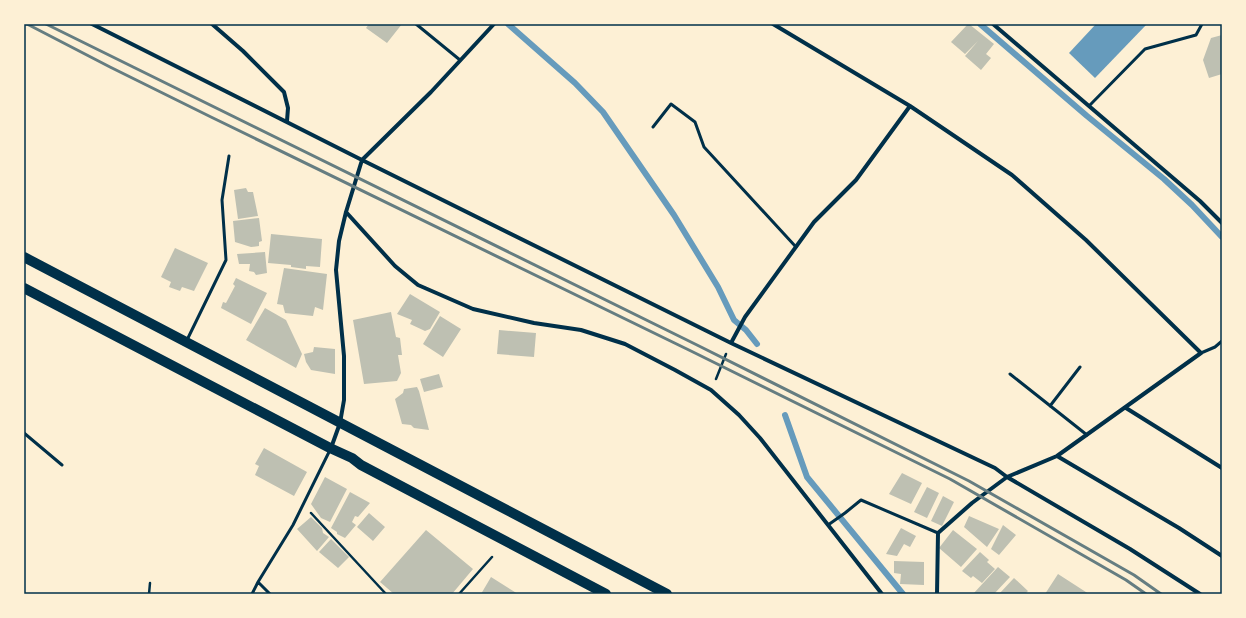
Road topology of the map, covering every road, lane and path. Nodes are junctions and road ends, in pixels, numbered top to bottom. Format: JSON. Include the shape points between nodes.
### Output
{"nodes":[{"id":1,"x":92,"y":24,"type":"edge"},
{"id":2,"x":214,"y":24,"type":"edge"},
{"id":3,"x":416,"y":24,"type":"edge"},
{"id":4,"x":494,"y":24,"type":"edge"},
{"id":5,"x":773,"y":24,"type":"edge"},
{"id":6,"x":993,"y":24,"type":"edge"},
{"id":7,"x":1202,"y":24,"type":"edge"},
{"id":8,"x":460,"y":60,"type":"junction"},
{"id":9,"x":910,"y":106,"type":"junction"},
{"id":10,"x":1089,"y":106,"type":"junction"},
{"id":11,"x":287,"y":122,"type":"junction"},
{"id":12,"x":653,"y":127,"type":"dead end"},
{"id":13,"x":229,"y":156,"type":"dead end"},
{"id":14,"x":362,"y":160,"type":"junction"},
{"id":15,"x":346,"y":212,"type":"junction"},
{"id":16,"x":1222,"y":223,"type":"edge"},
{"id":17,"x":796,"y":247,"type":"junction"},
{"id":18,"x":24,"y":257,"type":"edge"},
{"id":19,"x":24,"y":288,"type":"edge"},
{"id":20,"x":1222,"y":341,"type":"edge"},
{"id":21,"x":186,"y":343,"type":"junction"},
{"id":22,"x":731,"y":343,"type":"junction"},
{"id":23,"x":1201,"y":354,"type":"junction"},
{"id":24,"x":1080,"y":367,"type":"dead end"},
{"id":25,"x":1010,"y":374,"type":"dead end"},
{"id":26,"x":711,"y":390,"type":"junction"},
{"id":27,"x":1050,"y":406,"type":"junction"},
{"id":28,"x":1126,"y":408,"type":"junction"},
{"id":29,"x":340,"y":424,"type":"junction"},
{"id":30,"x":24,"y":433,"type":"edge"},
{"id":31,"x":1087,"y":435,"type":"junction"},
{"id":32,"x":330,"y":448,"type":"junction"},
{"id":33,"x":1057,"y":456,"type":"junction"},
{"id":34,"x":62,"y":465,"type":"dead end"},
{"id":35,"x":1222,"y":468,"type":"edge"},
{"id":36,"x":1007,"y":477,"type":"junction"},
{"id":37,"x":303,"y":504,"type":"junction"},
{"id":38,"x":828,"y":525,"type":"junction"},
{"id":39,"x":938,"y":533,"type":"junction"},
{"id":40,"x":1222,"y":556,"type":"edge"},
{"id":41,"x":492,"y":557,"type":"dead end"},
{"id":42,"x":258,"y":582,"type":"junction"},
{"id":43,"x":150,"y":584,"type":"dead end"},
{"id":44,"x":149,"y":594,"type":"edge"},
{"id":45,"x":252,"y":594,"type":"edge"},
{"id":46,"x":270,"y":594,"type":"edge"},
{"id":47,"x":386,"y":594,"type":"edge"},
{"id":48,"x":459,"y":594,"type":"edge"},
{"id":49,"x":606,"y":594,"type":"edge"},
{"id":50,"x":667,"y":594,"type":"edge"},
{"id":51,"x":882,"y":594,"type":"edge"},
{"id":52,"x":937,"y":594,"type":"edge"},
{"id":53,"x":1200,"y":594,"type":"edge"}],
"edges":[{"from":1,"to":11,"type":"street"},
{"from":2,"to":11,"type":"street","via":[[284,92],[288,108]]},
{"from":3,"to":8,"type":"lane"},
{"from":4,"to":8,"type":"street"},
{"from":5,"to":9,"type":"street"},
{"from":6,"to":10,"type":"street"},
{"from":7,"to":10,"type":"lane","via":[[1196,35],[1145,49]]},
{"from":8,"to":14,"type":"street","via":[[432,92]]},
{"from":9,"to":17,"type":"street","via":[[856,180],[814,222]]},
{"from":9,"to":23,"type":"street","via":[[1012,175],[1086,240]]},
{"from":10,"to":16,"type":"street"},
{"from":11,"to":14,"type":"street"},
{"from":12,"to":17,"type":"lane","via":[[672,104],[695,122],[704,147]]},
{"from":13,"to":21,"type":"lane","via":[[222,200],[226,260]]},
{"from":14,"to":15,"type":"street"},
{"from":14,"to":22,"type":"street"},
{"from":15,"to":26,"type":"street","via":[[395,266],[418,285],[473,310],[581,330],[624,344]]},
{"from":15,"to":29,"type":"street","via":[[336,270],[344,356],[344,400]]},
{"from":17,"to":22,"type":"street","via":[[745,317]]},
{"from":18,"to":21,"type":"main road"},
{"from":19,"to":32,"type":"main road"},
{"from":20,"to":23,"type":"lane"},
{"from":21,"to":29,"type":"main road"},
{"from":22,"to":26,"type":"path"},
{"from":22,"to":36,"type":"street","via":[[995,468]]},
{"from":23,"to":28,"type":"street"},
{"from":24,"to":27,"type":"lane"},
{"from":25,"to":27,"type":"lane"},
{"from":26,"to":38,"type":"street","via":[[760,438]]},
{"from":27,"to":31,"type":"lane"},
{"from":28,"to":31,"type":"street"},
{"from":28,"to":35,"type":"street"},
{"from":29,"to":32,"type":"street"},
{"from":29,"to":50,"type":"main road"},
{"from":30,"to":34,"type":"lane"},
{"from":31,"to":33,"type":"street"},
{"from":32,"to":37,"type":"lane"},
{"from":32,"to":49,"type":"main road"},
{"from":33,"to":36,"type":"street"},
{"from":33,"to":40,"type":"street"},
{"from":36,"to":39,"type":"street"},
{"from":36,"to":53,"type":"street","via":[[1130,549]]},
{"from":37,"to":42,"type":"lane"},
{"from":37,"to":47,"type":"path"},
{"from":38,"to":39,"type":"lane","via":[[861,500]]},
{"from":38,"to":51,"type":"street"},
{"from":39,"to":52,"type":"street"},
{"from":41,"to":48,"type":"path"},
{"from":42,"to":45,"type":"lane"},
{"from":42,"to":46,"type":"lane"},
{"from":43,"to":44,"type":"path"}]}
